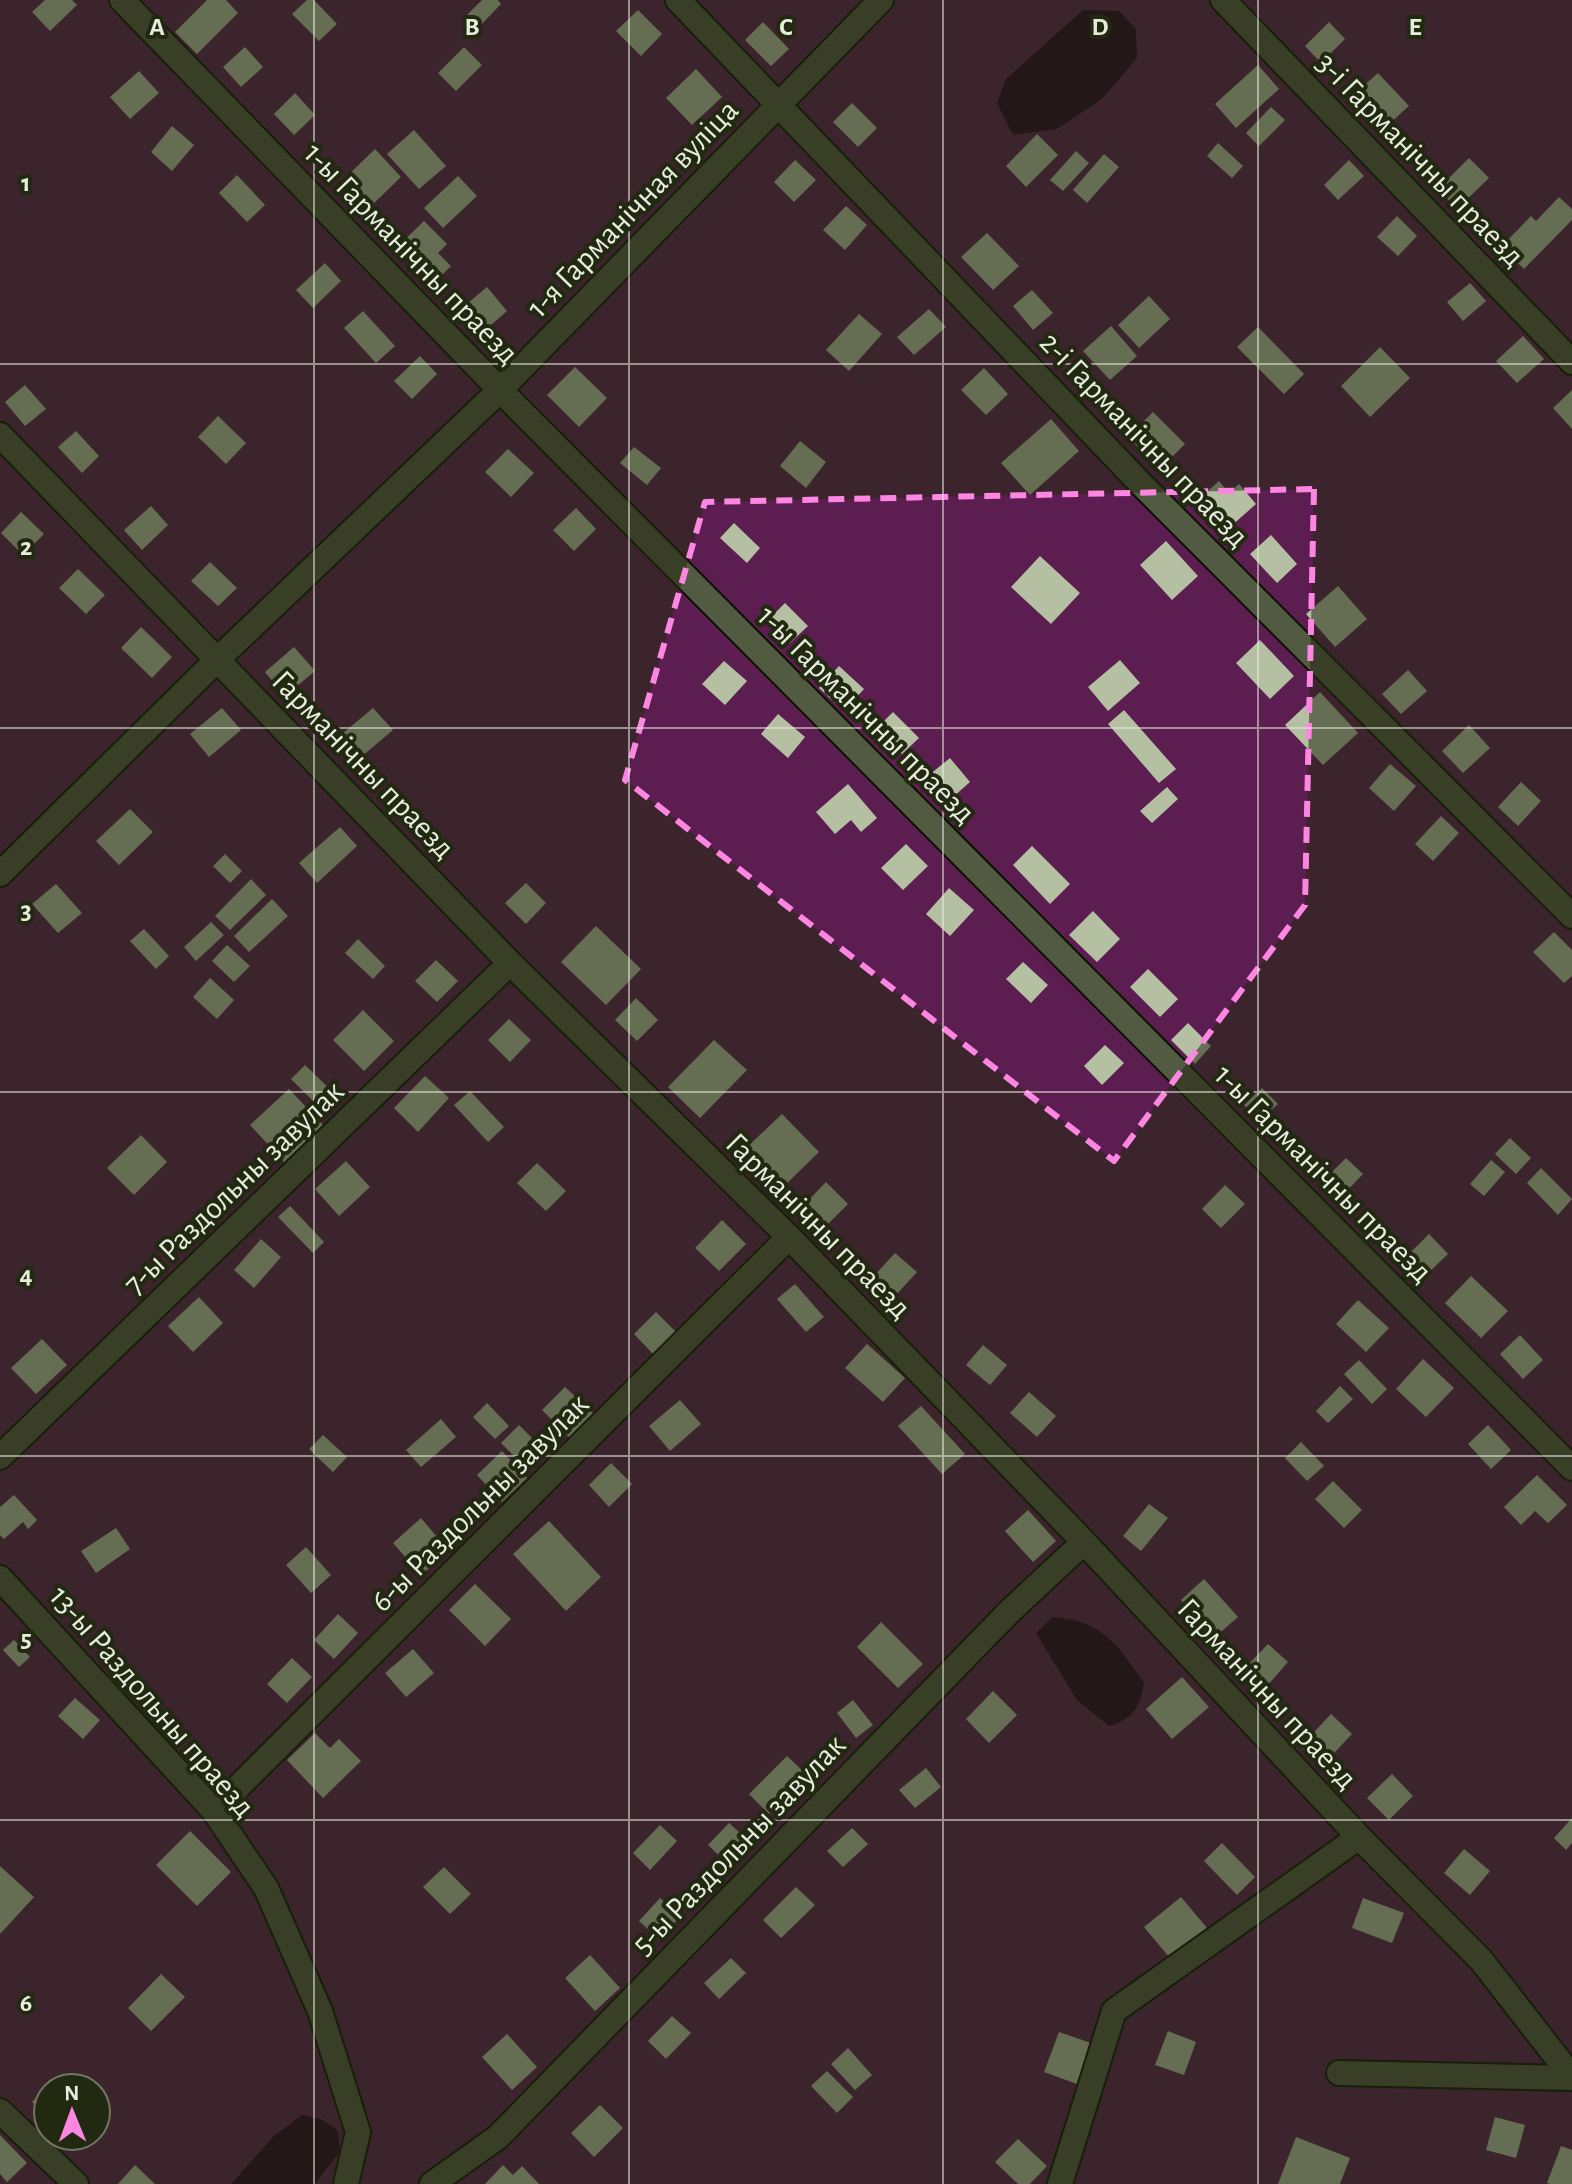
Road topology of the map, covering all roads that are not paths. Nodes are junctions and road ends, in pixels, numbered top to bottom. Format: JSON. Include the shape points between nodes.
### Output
{"nodes":[{"id":1,"x":122,"y":0,"type":"edge"},
{"id":2,"x":678,"y":0,"type":"edge"},
{"id":3,"x":881,"y":0,"type":"edge"},
{"id":4,"x":1223,"y":0,"type":"edge"},
{"id":5,"x":779,"y":102,"type":"junction"},
{"id":6,"x":1572,"y":362,"type":"edge"},
{"id":7,"x":500,"y":390,"type":"junction"},
{"id":8,"x":0,"y":435,"type":"edge"},
{"id":9,"x":219,"y":658,"type":"junction"},
{"id":10,"x":0,"y":874,"type":"edge"},
{"id":11,"x":1572,"y":916,"type":"edge"},
{"id":12,"x":510,"y":963,"type":"junction"},
{"id":13,"x":789,"y":1237,"type":"junction"},
{"id":14,"x":0,"y":1457,"type":"edge"},
{"id":15,"x":1572,"y":1468,"type":"edge"},
{"id":16,"x":1084,"y":1542,"type":"junction"},
{"id":17,"x":0,"y":1578,"type":"edge"},
{"id":18,"x":214,"y":1811,"type":"junction"},
{"id":19,"x":1359,"y":1837,"type":"junction"},
{"id":20,"x":1339,"y":2073,"type":"dead end"},
{"id":21,"x":1572,"y":2078,"type":"edge"},
{"id":22,"x":0,"y":2111,"type":"edge"},
{"id":23,"x":76,"y":2184,"type":"edge"},
{"id":24,"x":346,"y":2184,"type":"edge"},
{"id":25,"x":432,"y":2184,"type":"edge"},
{"id":26,"x":1060,"y":2184,"type":"edge"}],
"edges":[{"from":1,"to":7,"type":"lane","name":"1-ы Гарманічны праезд"},
{"from":2,"to":5,"type":"lane","name":"2-і Гарманічны праезд"},
{"from":3,"to":5,"type":"lane","name":"1-я Гарманічная вуліца"},
{"from":4,"to":6,"type":"lane","name":"3-і Гарманічны праезд"},
{"from":5,"to":7,"type":"lane","name":"1-я Гарманічная вуліца"},
{"from":5,"to":11,"type":"lane","name":"2-і Гарманічны праезд","via":[[1142,485]]},
{"from":7,"to":9,"type":"lane","name":"1-я Гарманічная вуліца"},
{"from":7,"to":15,"type":"lane","name":"1-ы Гарманічны праезд"},
{"from":8,"to":9,"type":"lane","name":"Гарманічны праезд"},
{"from":9,"to":10,"type":"lane","name":"1-я Гарманічная вуліца"},
{"from":9,"to":12,"type":"lane","name":"Гарманічны праезд"},
{"from":12,"to":13,"type":"lane","name":"Гарманічны праезд"},
{"from":12,"to":14,"type":"lane","name":"7-ы Раздольны завулак"},
{"from":13,"to":16,"type":"lane","name":"Гарманічны праезд"},
{"from":13,"to":18,"type":"lane","name":"6-ы Раздольны завулак"},
{"from":16,"to":19,"type":"lane","name":"Гарманічны праезд"},
{"from":16,"to":25,"type":"lane","name":"5-ы Раздольны завулак","via":[[1009,1612],[498,2137]]},
{"from":17,"to":18,"type":"lane","name":"13-ы Раздольны праезд"},
{"from":18,"to":24,"type":"lane","name":"13-ы Раздольны праезд","via":[[266,1888],[320,2011],[358,2132]]},
{"from":19,"to":21,"type":"lane","name":"Гарманічны праезд","via":[[1481,1960]]},
{"from":19,"to":26,"type":"lane","via":[[1114,2011]]},
{"from":20,"to":21,"type":"lane"},
{"from":22,"to":23,"type":"lane"}]}
